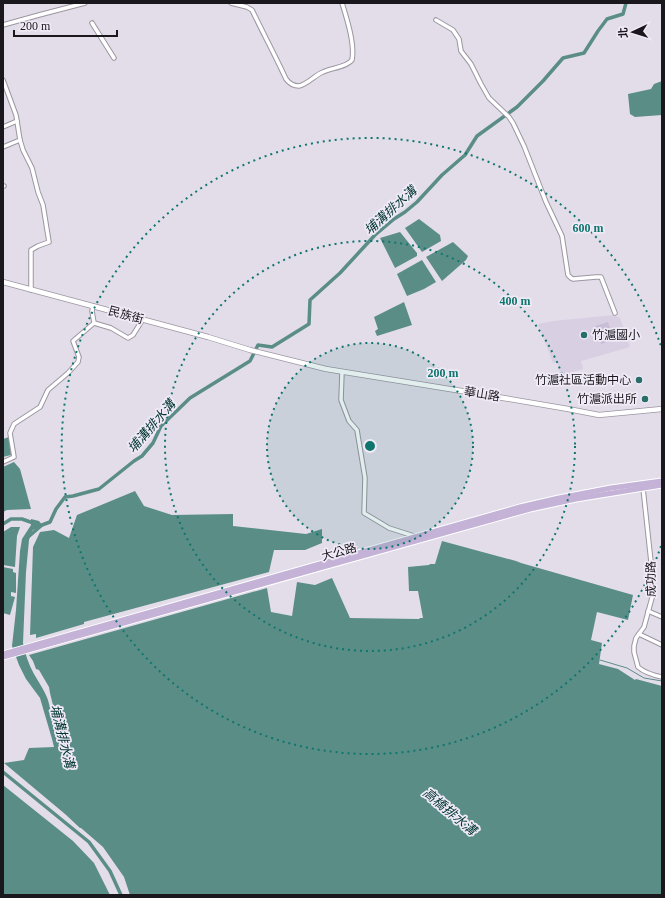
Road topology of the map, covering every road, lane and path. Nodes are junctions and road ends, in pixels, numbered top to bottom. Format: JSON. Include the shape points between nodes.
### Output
{"nodes":[{"id":1,"x":85,"y":3,"type":"edge"},
{"id":2,"x":231,"y":3,"type":"edge"},
{"id":3,"x":342,"y":3,"type":"edge"},
{"id":4,"x":436,"y":20,"type":"dead end"},
{"id":5,"x":92,"y":23,"type":"dead end"},
{"id":6,"x":3,"y":25,"type":"edge"},
{"id":7,"x":114,"y":58,"type":"dead end"},
{"id":8,"x":3,"y":80,"type":"edge"},
{"id":9,"x":17,"y":121,"type":"junction"},
{"id":10,"x":3,"y":127,"type":"edge"},
{"id":11,"x":20,"y":140,"type":"junction"},
{"id":12,"x":3,"y":147,"type":"edge"},
{"id":13,"x":3,"y":282,"type":"edge"},
{"id":14,"x":31,"y":290,"type":"junction"},
{"id":15,"x":93,"y":306,"type":"junction"},
{"id":16,"x":615,"y":314,"type":"dead end"},
{"id":17,"x":143,"y":320,"type":"junction"},
{"id":18,"x":94,"y":323,"type":"junction"},
{"id":19,"x":257,"y":351,"type":"joint"},
{"id":20,"x":342,"y":372,"type":"junction"},
{"id":21,"x":662,"y":409,"type":"edge"},
{"id":22,"x":3,"y":462,"type":"edge"},
{"id":23,"x":662,"y":481,"type":"edge"},
{"id":24,"x":662,"y":485,"type":"edge"},
{"id":25,"x":643,"y":488,"type":"junction"},
{"id":26,"x":428,"y":536,"type":"junction"},
{"id":27,"x":415,"y":537,"type":"junction"},
{"id":28,"x":275,"y":578,"type":"junction"},
{"id":29,"x":648,"y":611,"type":"junction"},
{"id":30,"x":662,"y":617,"type":"edge"},
{"id":31,"x":639,"y":634,"type":"junction"},
{"id":32,"x":662,"y":645,"type":"edge"},
{"id":33,"x":13,"y":653,"type":"junction"},
{"id":34,"x":3,"y":654,"type":"edge"},
{"id":35,"x":3,"y":657,"type":"edge"},
{"id":36,"x":662,"y":677,"type":"edge"}],
"edges":[{"from":1,"to":6,"type":"street"},
{"from":2,"to":3,"type":"street","via":[[252,10],[286,79],[298,86],[352,60],[349,26]]},
{"from":4,"to":16,"type":"street","via":[[453,30],[489,98],[509,116],[562,236],[568,275],[574,279],[601,277]]},
{"from":5,"to":7,"type":"street"},
{"from":8,"to":9,"type":"street"},
{"from":9,"to":10,"type":"street"},
{"from":9,"to":11,"type":"street"},
{"from":11,"to":12,"type":"street"},
{"from":11,"to":14,"type":"street","via":[[32,168],[49,236],[49,242],[31,250]]},
{"from":13,"to":14,"type":"street","name":"民族街"},
{"from":14,"to":15,"type":"street","name":"民族街"},
{"from":15,"to":17,"type":"street","name":"民族街"},
{"from":15,"to":18,"type":"street"},
{"from":17,"to":18,"type":"street","via":[[128,338],[111,328]]},
{"from":17,"to":19,"type":"street","name":"民族街"},
{"from":18,"to":22,"type":"street","via":[[73,340],[79,357],[75,366],[48,390],[40,407],[14,424],[10,433],[14,457]]},
{"from":19,"to":20,"type":"street","name":"華山路"},
{"from":20,"to":21,"type":"street","name":"華山路","via":[[599,415]]},
{"from":20,"to":27,"type":"street","via":[[341,400],[349,421],[357,430],[365,478],[364,513],[389,528]]},
{"from":23,"to":26,"type":"main road","name":"大公路","via":[[611,488],[520,507]]},
{"from":24,"to":25,"type":"main road","name":"大公路"},
{"from":25,"to":26,"type":"main road","name":"大公路","via":[[530,509]]},
{"from":25,"to":29,"type":"street","name":"成功路","via":[[653,594]]},
{"from":26,"to":27,"type":"main road","name":"大公路"},
{"from":26,"to":28,"type":"main road","name":"大公路"},
{"from":27,"to":28,"type":"main road","name":"大公路"},
{"from":28,"to":33,"type":"main road","name":"大公路"},
{"from":29,"to":30,"type":"street"},
{"from":29,"to":31,"type":"street","name":"成功路"},
{"from":31,"to":32,"type":"street"},
{"from":31,"to":36,"type":"street","name":"成功路","via":[[634,649],[638,667],[650,675]]},
{"from":33,"to":34,"type":"main road"},
{"from":33,"to":35,"type":"main road"}]}
